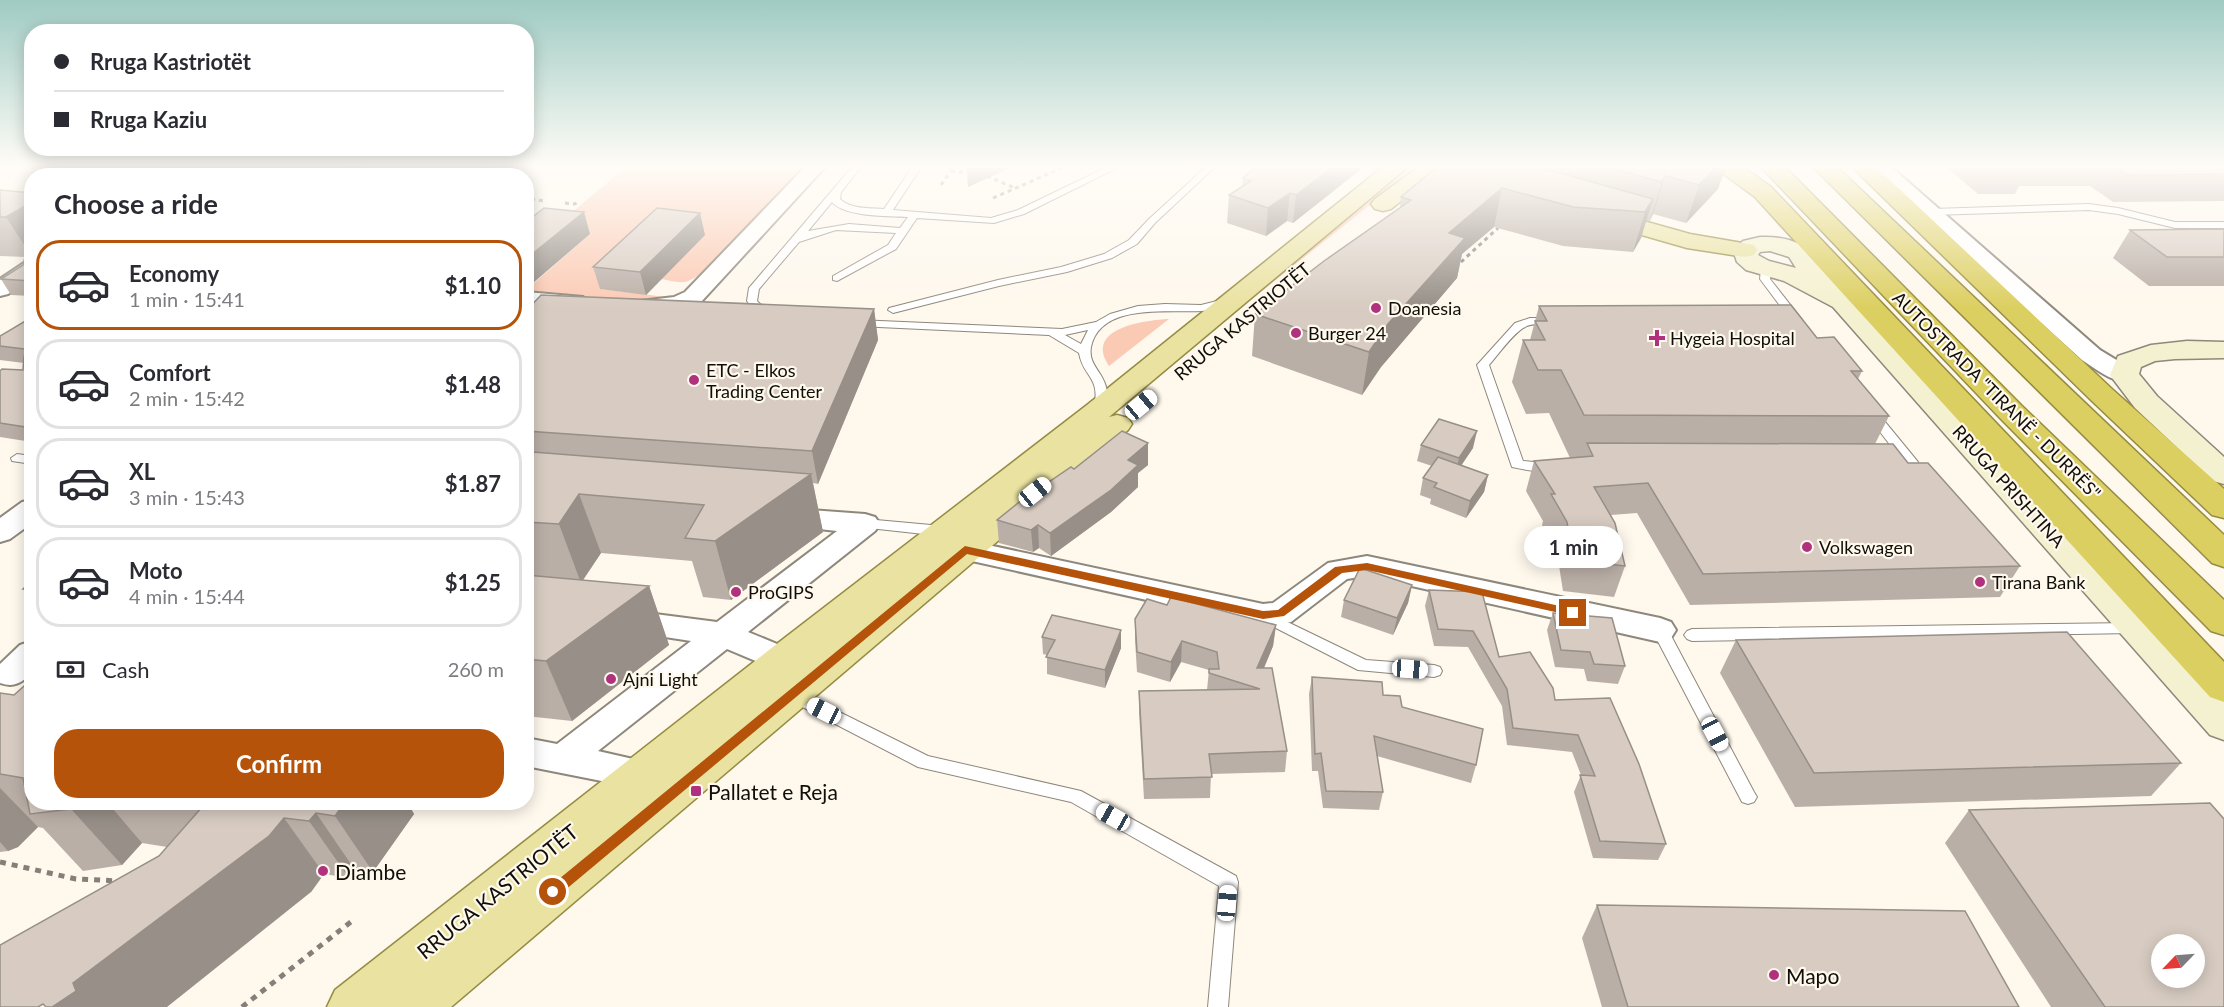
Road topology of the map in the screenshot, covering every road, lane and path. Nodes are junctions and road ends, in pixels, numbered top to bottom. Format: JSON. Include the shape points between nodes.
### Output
{"nodes":[{"id":1,"x":773,"y":213,"type":"edge"},
{"id":2,"x":817,"y":213,"type":"edge"},
{"id":3,"x":886,"y":213,"type":"edge"},
{"id":4,"x":1018,"y":213,"type":"edge"},
{"id":5,"x":1161,"y":213,"type":"edge"},
{"id":6,"x":1340,"y":213,"type":"edge"},
{"id":7,"x":1371,"y":213,"type":"edge"},
{"id":8,"x":1589,"y":213,"type":"edge"},
{"id":9,"x":1777,"y":213,"type":"edge"},
{"id":10,"x":1803,"y":213,"type":"edge"},
{"id":11,"x":1807,"y":213,"type":"edge"},
{"id":12,"x":1871,"y":213,"type":"edge"},
{"id":13,"x":1911,"y":213,"type":"edge"},
{"id":14,"x":1933,"y":213,"type":"edge"},
{"id":15,"x":2126,"y":213,"type":"edge"},
{"id":16,"x":914,"y":215,"type":"junction"},
{"id":17,"x":2224,"y":225,"type":"edge"},
{"id":18,"x":1498,"y":228,"type":"dead end"},
{"id":19,"x":903,"y":231,"type":"junction"},
{"id":20,"x":793,"y":241,"type":"junction"},
{"id":21,"x":1774,"y":260,"type":"junction"},
{"id":22,"x":1461,"y":261,"type":"edge"},
{"id":23,"x":24,"y":273,"type":"edge"},
{"id":24,"x":837,"y":278,"type":"dead end"},
{"id":25,"x":0,"y":289,"type":"edge"},
{"id":26,"x":534,"y":300,"type":"edge"},
{"id":27,"x":1232,"y":300,"type":"junction"},
{"id":28,"x":595,"y":304,"type":"edge"},
{"id":29,"x":629,"y":306,"type":"edge"},
{"id":30,"x":893,"y":310,"type":"dead end"},
{"id":31,"x":783,"y":319,"type":"edge"},
{"id":32,"x":1563,"y":320,"type":"edge"},
{"id":33,"x":843,"y":322,"type":"edge"},
{"id":34,"x":1795,"y":323,"type":"edge"},
{"id":35,"x":1097,"y":325,"type":"junction"},
{"id":36,"x":1040,"y":332,"type":"junction"},
{"id":37,"x":2224,"y":350,"type":"edge"},
{"id":38,"x":1084,"y":352,"type":"junction"},
{"id":39,"x":2124,"y":375,"type":"junction"},
{"id":40,"x":1867,"y":408,"type":"edge"},
{"id":41,"x":1098,"y":411,"type":"junction"},
{"id":42,"x":16,"y":458,"type":"dead end"},
{"id":43,"x":24,"y":459,"type":"edge"},
{"id":44,"x":1565,"y":468,"type":"edge"},
{"id":45,"x":1884,"y":468,"type":"edge"},
{"id":46,"x":2224,"y":474,"type":"edge"},
{"id":47,"x":2224,"y":507,"type":"edge"},
{"id":48,"x":24,"y":515,"type":"edge"},
{"id":49,"x":762,"y":515,"type":"edge"},
{"id":50,"x":865,"y":524,"type":"junction"},
{"id":51,"x":0,"y":532,"type":"edge"},
{"id":52,"x":954,"y":541,"type":"junction"},
{"id":53,"x":2224,"y":555,"type":"edge"},
{"id":54,"x":1263,"y":615,"type":"junction"},
{"id":55,"x":596,"y":618,"type":"edge"},
{"id":56,"x":2224,"y":622,"type":"edge"},
{"id":57,"x":2138,"y":628,"type":"junction"},
{"id":58,"x":1660,"y":630,"type":"joint"},
{"id":59,"x":723,"y":634,"type":"junction"},
{"id":60,"x":1692,"y":635,"type":"dead end"},
{"id":61,"x":782,"y":660,"type":"junction"},
{"id":62,"x":1434,"y":671,"type":"dead end"},
{"id":63,"x":2224,"y":687,"type":"edge"},
{"id":64,"x":791,"y":695,"type":"junction"},
{"id":65,"x":2224,"y":724,"type":"edge"},
{"id":66,"x":534,"y":753,"type":"edge"},
{"id":67,"x":564,"y":758,"type":"junction"},
{"id":68,"x":642,"y":774,"type":"junction"},
{"id":69,"x":1748,"y":797,"type":"dead end"},
{"id":70,"x":0,"y":862,"type":"edge"},
{"id":71,"x":132,"y":881,"type":"edge"},
{"id":72,"x":352,"y":921,"type":"dead end"},
{"id":73,"x":242,"y":1007,"type":"edge"},
{"id":74,"x":352,"y":1007,"type":"edge"},
{"id":75,"x":414,"y":1007,"type":"edge"},
{"id":76,"x":1218,"y":1007,"type":"edge"}],
"edges":[{"from":1,"to":29,"type":"street","via":[[693,297],[679,304]]},
{"from":2,"to":20,"type":"lane"},
{"from":3,"to":16,"type":"lane"},
{"from":4,"to":16,"type":"lane","via":[[991,221]]},
{"from":5,"to":30,"type":"lane","via":[[1141,235],[1108,256]]},
{"from":6,"to":27,"type":"main road","name":"RRUGA KASTRIOTËT"},
{"from":7,"to":52,"type":"main road","name":"RRUGA KASTRIOTËT"},
{"from":8,"to":21,"type":"main road"},
{"from":9,"to":21,"type":"main road"},
{"from":10,"to":63,"type":"highway"},
{"from":11,"to":56,"type":"highway","name":"AUTOSTRADA \"TIRANË - DURRËS\""},
{"from":12,"to":53,"type":"highway"},
{"from":13,"to":47,"type":"highway"},
{"from":14,"to":39,"type":"street","via":[[2091,355]]},
{"from":15,"to":17,"type":"lane","via":[[2175,225]]},
{"from":16,"to":19,"type":"lane"},
{"from":18,"to":22,"type":"path"},
{"from":19,"to":20,"type":"lane","via":[[831,227]]},
{"from":19,"to":24,"type":"lane","via":[[892,247]]},
{"from":20,"to":31,"type":"lane","via":[[752,294],[759,309]]},
{"from":21,"to":34,"type":"lane","via":[[1765,279]]},
{"from":21,"to":57,"type":"main road","name":"RRUGA PRISHTINA","via":[[1842,301]]},
{"from":23,"to":25,"type":"street"},
{"from":26,"to":28,"type":"street"},
{"from":27,"to":35,"type":"lane","via":[[1194,309],[1162,306],[1137,310]]},
{"from":27,"to":41,"type":"main road","name":"RRUGA KASTRIOTËT"},
{"from":32,"to":44,"type":"lane","via":[[1519,324],[1483,365],[1517,464]]},
{"from":33,"to":36,"type":"lane"},
{"from":35,"to":36,"type":"lane"},
{"from":35,"to":38,"type":"lane","via":[[1087,338]]},
{"from":36,"to":38,"type":"lane","via":[[1057,335]]},
{"from":37,"to":39,"type":"main road","via":[[2170,350],[2143,355],[2128,362]]},
{"from":38,"to":41,"type":"lane","via":[[1101,382],[1104,395]]},
{"from":39,"to":46,"type":"main road","via":[[2146,402]]},
{"from":40,"to":45,"type":"lane","via":[[1913,465]]},
{"from":41,"to":52,"type":"main road","name":"RRUGA KASTRIOTËT"},
{"from":42,"to":43,"type":"lane"},
{"from":48,"to":51,"type":"street"},
{"from":49,"to":50,"type":"street"},
{"from":50,"to":52,"type":"lane"},
{"from":50,"to":59,"type":"street"},
{"from":52,"to":54,"type":"street"},
{"from":52,"to":61,"type":"main road","name":"RRUGA KASTRIOTËT"},
{"from":52,"to":64,"type":"main road","name":"RRUGA KASTRIOTËT"},
{"from":54,"to":58,"type":"street","via":[[1280,614],[1339,570],[1367,566]]},
{"from":54,"to":62,"type":"lane","via":[[1364,666]]},
{"from":55,"to":59,"type":"street"},
{"from":57,"to":60,"type":"lane"},
{"from":57,"to":65,"type":"main road","name":"RRUGA PRISHTINA"},
{"from":58,"to":69,"type":"lane"},
{"from":59,"to":61,"type":"street"},
{"from":59,"to":67,"type":"street"},
{"from":61,"to":68,"type":"main road","name":"RRUGA KASTRIOTËT"},
{"from":64,"to":75,"type":"main road","name":"RRUGA KASTRIOTËT"},
{"from":64,"to":76,"type":"lane","via":[[924,762],[1075,796],[1229,882]]},
{"from":66,"to":67,"type":"street"},
{"from":67,"to":68,"type":"street"},
{"from":68,"to":74,"type":"main road","name":"RRUGA KASTRIOTËT"},
{"from":70,"to":71,"type":"path","via":[[76,879]]},
{"from":72,"to":73,"type":"path"}]}
